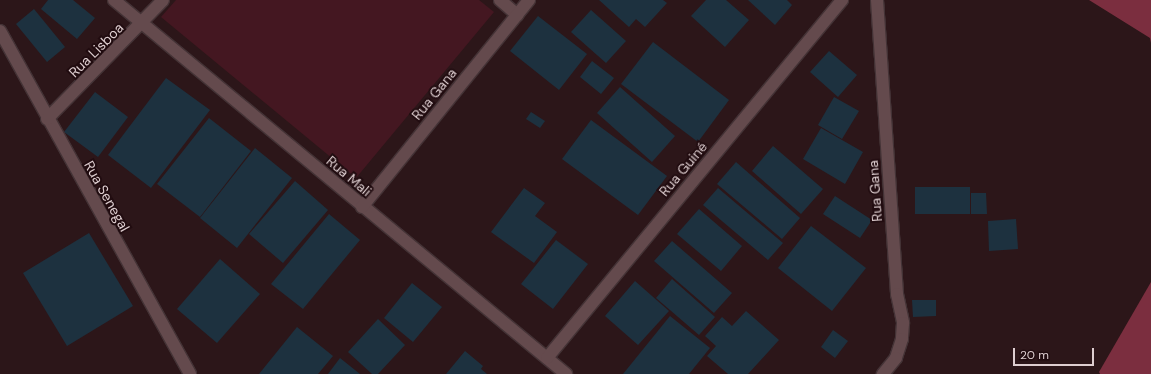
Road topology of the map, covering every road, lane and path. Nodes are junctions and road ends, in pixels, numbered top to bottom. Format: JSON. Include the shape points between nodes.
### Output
{"nodes":[{"id":1,"x":114,"y":0,"type":"edge"},
{"id":2,"x":163,"y":0,"type":"edge"},
{"id":3,"x":500,"y":0,"type":"edge"},
{"id":4,"x":529,"y":0,"type":"edge"},
{"id":5,"x":842,"y":0,"type":"edge"},
{"id":6,"x":877,"y":0,"type":"edge"},
{"id":7,"x":517,"y":15,"type":"junction"},
{"id":8,"x":144,"y":23,"type":"junction"},
{"id":9,"x":0,"y":31,"type":"edge"},
{"id":10,"x":47,"y":120,"type":"junction"},
{"id":11,"x":362,"y":207,"type":"junction"},
{"id":12,"x":547,"y":358,"type":"junction"},
{"id":13,"x":190,"y":374,"type":"edge"},
{"id":14,"x":566,"y":374,"type":"edge"},
{"id":15,"x":883,"y":374,"type":"edge"}],
"edges":[{"from":1,"to":8,"type":"street","name":"Rua Mali"},
{"from":2,"to":8,"type":"street","name":"Rua Lisboa"},
{"from":3,"to":7,"type":"street"},
{"from":4,"to":7,"type":"street","name":"Rua Gana"},
{"from":5,"to":12,"type":"street","name":"Rua Guiné"},
{"from":6,"to":15,"type":"street","name":"Rua Gana","via":[[897,294],[903,323],[896,358]]},
{"from":7,"to":11,"type":"street","name":"Rua Gana"},
{"from":8,"to":10,"type":"street","name":"Rua Lisboa"},
{"from":8,"to":11,"type":"street","name":"Rua Mali"},
{"from":9,"to":10,"type":"street","name":"Rua Senegal"},
{"from":10,"to":13,"type":"street","name":"Rua Senegal"},
{"from":11,"to":12,"type":"street","name":"Rua Mali"},
{"from":12,"to":14,"type":"street","name":"Rua Mali"}]}
